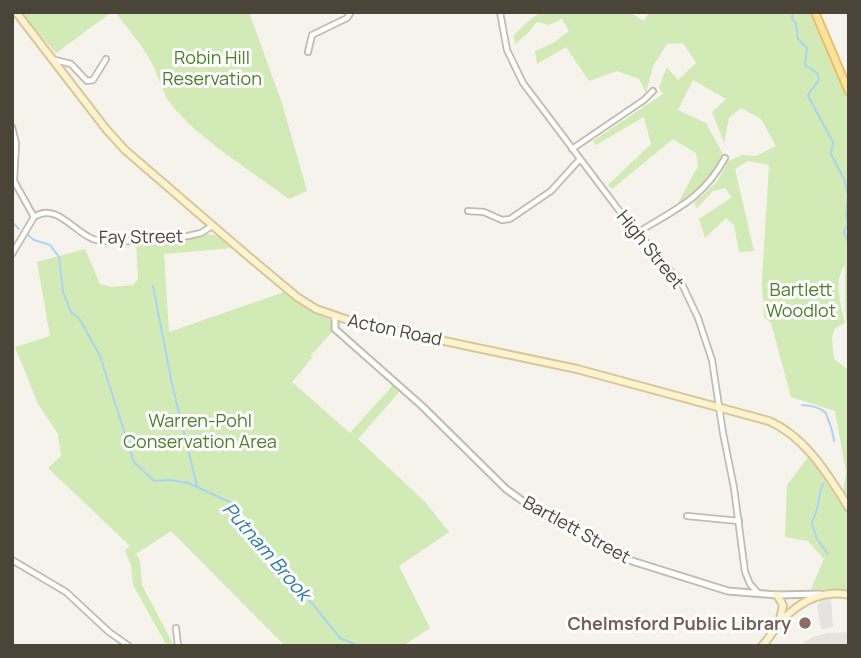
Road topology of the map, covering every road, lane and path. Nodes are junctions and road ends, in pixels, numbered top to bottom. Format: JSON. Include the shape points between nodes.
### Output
{"nodes":[{"id":1,"x":16,"y":12,"type":"edge"},
{"id":2,"x":351,"y":12,"type":"edge"},
{"id":3,"x":500,"y":12,"type":"edge"},
{"id":4,"x":816,"y":12,"type":"edge"},
{"id":5,"x":308,"y":52,"type":"dead end"},
{"id":6,"x":106,"y":59,"type":"dead end"},
{"id":7,"x":55,"y":60,"type":"junction"},
{"id":8,"x":653,"y":91,"type":"dead end"},
{"id":9,"x":849,"y":92,"type":"edge"},
{"id":10,"x":12,"y":127,"type":"edge"},
{"id":11,"x":572,"y":149,"type":"junction"},
{"id":12,"x":724,"y":158,"type":"dead end"},
{"id":13,"x":580,"y":159,"type":"junction"},
{"id":14,"x":468,"y":211,"type":"dead end"},
{"id":15,"x":34,"y":217,"type":"junction"},
{"id":16,"x":212,"y":226,"type":"junction"},
{"id":17,"x":637,"y":233,"type":"junction"},
{"id":18,"x":12,"y":254,"type":"edge"},
{"id":19,"x":335,"y":317,"type":"junction"},
{"id":20,"x":720,"y":406,"type":"junction"},
{"id":21,"x":849,"y":508,"type":"edge"},
{"id":22,"x":687,"y":516,"type":"dead end"},
{"id":23,"x":739,"y":522,"type":"junction"},
{"id":24,"x":12,"y":560,"type":"edge"},
{"id":25,"x":758,"y":594,"type":"junction"},
{"id":26,"x":820,"y":594,"type":"junction"},
{"id":27,"x":849,"y":594,"type":"edge"},
{"id":28,"x":777,"y":596,"type":"junction"},
{"id":29,"x":779,"y":624,"type":"junction"},
{"id":30,"x":176,"y":628,"type":"dead end"},
{"id":31,"x":764,"y":644,"type":"edge"},
{"id":32,"x":129,"y":646,"type":"edge"},
{"id":33,"x":178,"y":646,"type":"edge"}],
"edges":[{"from":1,"to":7,"type":"main road","name":"Acton Road"},
{"from":2,"to":5,"type":"street","via":[[312,34]]},
{"from":3,"to":11,"type":"street","name":"High Street","via":[[513,67]]},
{"from":4,"to":9,"type":"main road"},
{"from":6,"to":7,"type":"street","via":[[93,80],[87,81],[71,64]]},
{"from":7,"to":16,"type":"main road","name":"Acton Road","via":[[115,140]]},
{"from":8,"to":11,"type":"street"},
{"from":10,"to":15,"type":"street","via":[[14,181]]},
{"from":11,"to":13,"type":"street","name":"High Street"},
{"from":12,"to":17,"type":"street","via":[[707,186],[677,211]]},
{"from":13,"to":14,"type":"street","via":[[551,191],[510,219]]},
{"from":13,"to":17,"type":"street","name":"High Street"},
{"from":15,"to":16,"type":"street","name":"Fay Street","via":[[54,214],[86,236],[105,241],[188,236]]},
{"from":15,"to":18,"type":"street"},
{"from":16,"to":19,"type":"main road","name":"Acton Road","via":[[297,297]]},
{"from":17,"to":20,"type":"street","name":"High Street","via":[[690,300],[707,339]]},
{"from":19,"to":20,"type":"main road","name":"Acton Road","via":[[566,366]]},
{"from":19,"to":25,"type":"street","name":"Bartlett Street","via":[[335,328],[506,489],[531,507],[632,561],[728,591]]},
{"from":20,"to":21,"type":"main road","name":"Acton Road","via":[[769,421],[796,436]]},
{"from":20,"to":23,"type":"street","name":"High Street"},
{"from":22,"to":23,"type":"street"},
{"from":23,"to":25,"type":"street","name":"High Street","via":[[745,572]]},
{"from":24,"to":32,"type":"street","via":[[66,592]]},
{"from":25,"to":28,"type":"street","name":"Bartlett Street"},
{"from":26,"to":27,"type":"main road","name":"Bartlett Street"},
{"from":26,"to":28,"type":"street","name":"Bartlett Street"},
{"from":26,"to":29,"type":"main road"},
{"from":28,"to":29,"type":"main road","via":[[783,605]]},
{"from":29,"to":31,"type":"main road"},
{"from":30,"to":33,"type":"street"}]}
